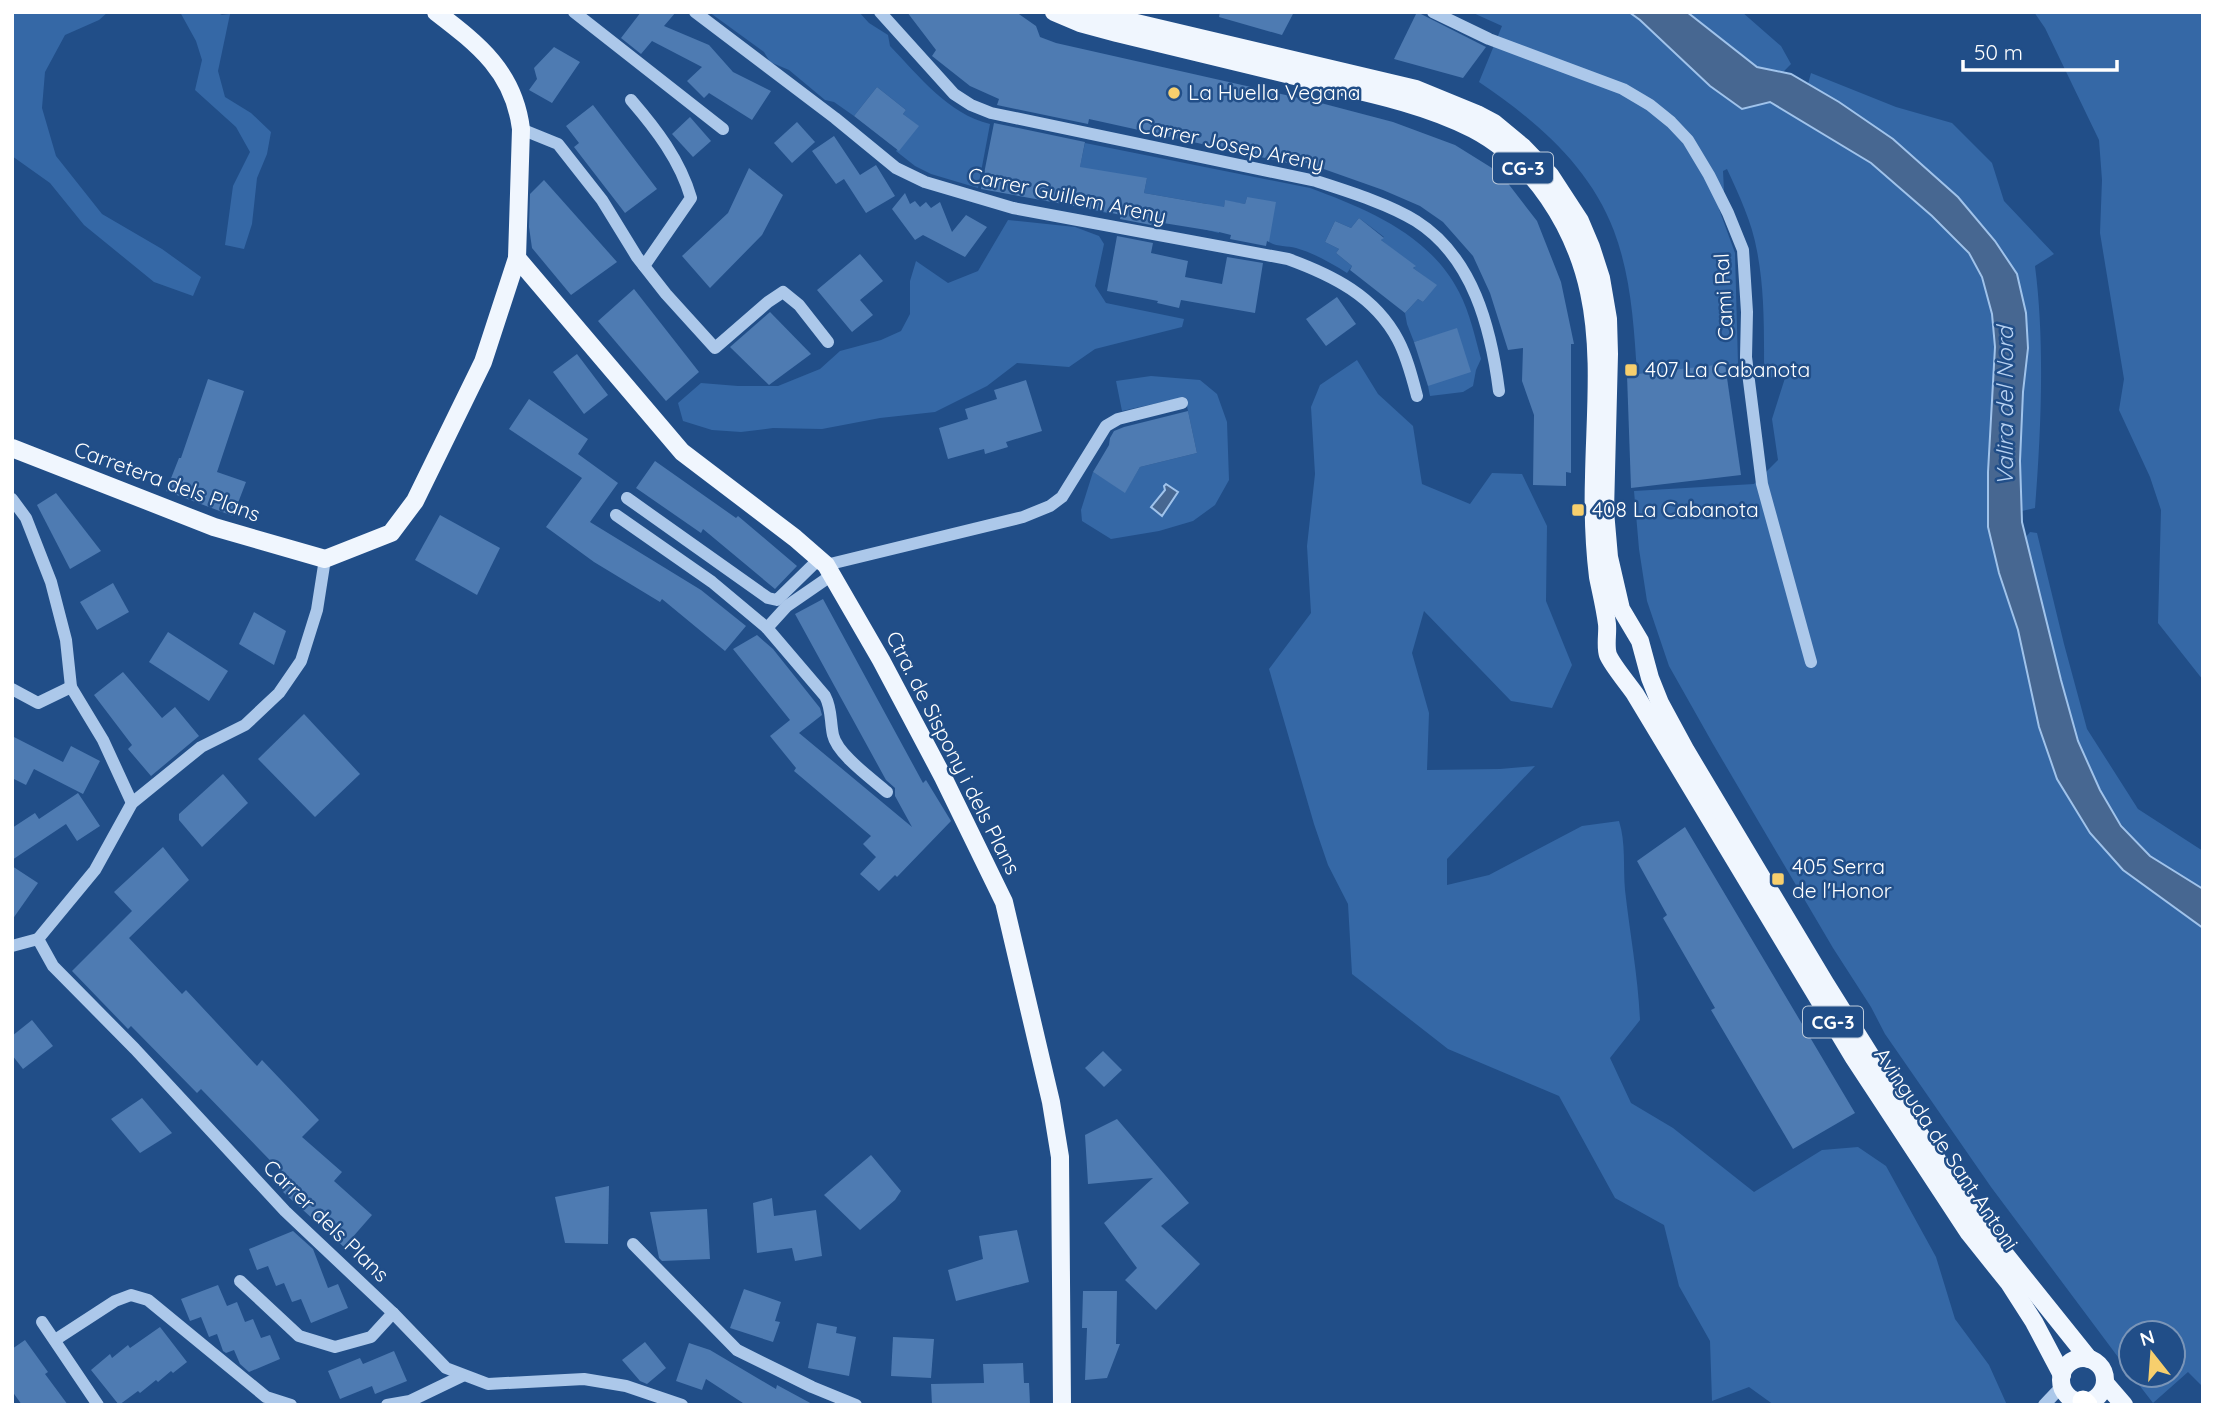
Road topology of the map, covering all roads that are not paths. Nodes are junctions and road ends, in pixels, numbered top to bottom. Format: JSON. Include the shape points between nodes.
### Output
{"nodes":[{"id":1,"x":436,"y":12,"type":"edge"},
{"id":2,"x":574,"y":12,"type":"edge"},
{"id":3,"x":695,"y":12,"type":"edge"},
{"id":4,"x":880,"y":12,"type":"edge"},
{"id":5,"x":1054,"y":12,"type":"edge"},
{"id":6,"x":1090,"y":12,"type":"edge"},
{"id":7,"x":1433,"y":12,"type":"edge"},
{"id":8,"x":631,"y":100,"type":"dead end"},
{"id":9,"x":521,"y":129,"type":"junction"},
{"id":10,"x":723,"y":130,"type":"dead end"},
{"id":11,"x":517,"y":258,"type":"junction"},
{"id":12,"x":644,"y":265,"type":"junction"},
{"id":13,"x":828,"y":342,"type":"dead end"},
{"id":14,"x":1499,"y":391,"type":"dead end"},
{"id":15,"x":1417,"y":396,"type":"dead end"},
{"id":16,"x":1182,"y":403,"type":"dead end"},
{"id":17,"x":12,"y":448,"type":"edge"},
{"id":18,"x":627,"y":498,"type":"dead end"},
{"id":19,"x":12,"y":499,"type":"edge"},
{"id":20,"x":615,"y":515,"type":"dead end"},
{"id":21,"x":325,"y":559,"type":"junction"},
{"id":22,"x":826,"y":566,"type":"junction"},
{"id":23,"x":767,"y":628,"type":"junction"},
{"id":24,"x":1639,"y":644,"type":"junction"},
{"id":25,"x":1611,"y":655,"type":"junction"},
{"id":26,"x":1811,"y":662,"type":"dead end"},
{"id":27,"x":71,"y":687,"type":"junction"},
{"id":28,"x":12,"y":689,"type":"edge"},
{"id":29,"x":887,"y":792,"type":"dead end"},
{"id":30,"x":132,"y":803,"type":"junction"},
{"id":31,"x":38,"y":939,"type":"junction"},
{"id":32,"x":12,"y":946,"type":"edge"},
{"id":33,"x":633,"y":1244,"type":"dead end"},
{"id":34,"x":240,"y":1282,"type":"dead end"},
{"id":35,"x":393,"y":1313,"type":"junction"},
{"id":36,"x":42,"y":1322,"type":"dead end"},
{"id":37,"x":55,"y":1340,"type":"junction"},
{"id":38,"x":2089,"y":1359,"type":"junction"},
{"id":39,"x":462,"y":1376,"type":"junction"},
{"id":40,"x":2062,"y":1380,"type":"junction"},
{"id":41,"x":2105,"y":1383,"type":"junction"},
{"id":42,"x":2085,"y":1403,"type":"edge"},
{"id":43,"x":98,"y":1405,"type":"edge"},
{"id":44,"x":291,"y":1405,"type":"edge"},
{"id":45,"x":387,"y":1405,"type":"edge"},
{"id":46,"x":682,"y":1405,"type":"edge"},
{"id":47,"x":856,"y":1405,"type":"edge"},
{"id":48,"x":1062,"y":1405,"type":"edge"},
{"id":49,"x":2044,"y":1405,"type":"edge"},
{"id":50,"x":2124,"y":1405,"type":"edge"}],
"edges":[{"from":1,"to":9,"type":"main road","via":[[500,71],[518,108]]},
{"from":2,"to":10,"type":"street"},
{"from":3,"to":15,"type":"street","name":"Carrer Guillem Areny","via":[[896,168],[925,182],[1013,208],[1288,259],[1320,270],[1346,284],[1376,310],[1398,339]]},
{"from":4,"to":14,"type":"street","name":"Carrer Josep Areny","via":[[954,94],[981,109],[1316,181],[1353,192],[1416,221],[1449,252],[1473,289],[1491,339]]},
{"from":5,"to":25,"type":"main road","number":"CG-3","via":[[1117,33],[1431,111],[1474,130],[1526,171],[1570,237],[1589,294],[1595,336],[1598,576]]},
{"from":6,"to":24,"type":"main road","number":"CG-3","via":[[1416,89],[1494,123],[1550,175],[1580,221],[1601,278],[1608,319],[1605,511],[1609,557],[1621,609]]},
{"from":7,"to":26,"type":"street","name":"Cami Ral","via":[[1623,89],[1671,122],[1709,175],[1743,250],[1746,357],[1762,484]]},
{"from":8,"to":12,"type":"street","via":[[676,162],[691,198]]},
{"from":9,"to":11,"type":"main road"},
{"from":9,"to":12,"type":"street","via":[[558,144]]},
{"from":11,"to":21,"type":"main road","via":[[483,362],[415,501],[391,533]]},
{"from":11,"to":22,"type":"main road","name":"Ctra. de Sispony i dels Plans","via":[[682,453]]},
{"from":12,"to":13,"type":"street","via":[[715,348],[783,292],[799,304]]},
{"from":16,"to":22,"type":"street","via":[[1106,426],[1062,497],[1050,506],[1023,517]]},
{"from":17,"to":21,"type":"main road","name":"Carretera dels Plans","via":[[214,527]]},
{"from":18,"to":22,"type":"street","via":[[768,598],[777,600]]},
{"from":19,"to":27,"type":"street","via":[[26,518],[51,582],[66,640]]},
{"from":20,"to":23,"type":"street","via":[[712,582]]},
{"from":21,"to":30,"type":"street","via":[[317,610],[301,661],[279,693],[245,725],[201,747]]},
{"from":22,"to":23,"type":"street"},
{"from":22,"to":48,"type":"main road","name":"Ctra. de Sispony i dels Plans","via":[[943,777],[1004,902],[1060,1157]]},
{"from":23,"to":29,"type":"street","via":[[825,696],[837,747]]},
{"from":24,"to":25,"type":"main road","via":[[1626,632],[1616,635],[1611,639]]},
{"from":24,"to":25,"type":"main road","via":[[1638,661],[1633,665],[1623,667]]},
{"from":24,"to":38,"type":"main road","name":"Avinguda de Sant Antoni","number":"CG-3","via":[[1660,703],[1686,751],[1838,1004],[1996,1243]]},
{"from":25,"to":40,"type":"main road","name":"Avinguda de Sant Antoni","number":"CG-3","via":[[1854,1058],[1969,1233],[2015,1292],[2046,1342]]},
{"from":27,"to":28,"type":"street","via":[[38,703]]},
{"from":27,"to":30,"type":"street","via":[[103,740]]},
{"from":30,"to":31,"type":"street","via":[[95,870]]},
{"from":31,"to":32,"type":"street"},
{"from":31,"to":35,"type":"street","name":"Carrer dels Plans","via":[[53,966],[277,1203]]},
{"from":33,"to":47,"type":"street","via":[[737,1350]]},
{"from":34,"to":35,"type":"street","via":[[299,1336],[335,1347],[371,1337]]},
{"from":35,"to":39,"type":"street","name":"Carrer dels Plans","via":[[446,1368]]},
{"from":36,"to":37,"type":"street"},
{"from":37,"to":43,"type":"street"},
{"from":37,"to":44,"type":"street","via":[[131,1295],[148,1300],[266,1397]]},
{"from":38,"to":40,"type":"main road","via":[[2072,1361]]},
{"from":38,"to":41,"type":"main road","number":"CG-3","via":[[2101,1368]]},
{"from":39,"to":45,"type":"street","via":[[410,1401]]},
{"from":39,"to":46,"type":"street","name":"Carrer dels Plans","via":[[488,1384],[584,1379],[626,1386]]},
{"from":40,"to":42,"type":"main road","number":"CG-3","via":[[2068,1395]]},
{"from":40,"to":49,"type":"street"},
{"from":41,"to":42,"type":"main road","number":"CG-3","via":[[2097,1396]]},
{"from":41,"to":50,"type":"main road","number":"CG-3"}]}
